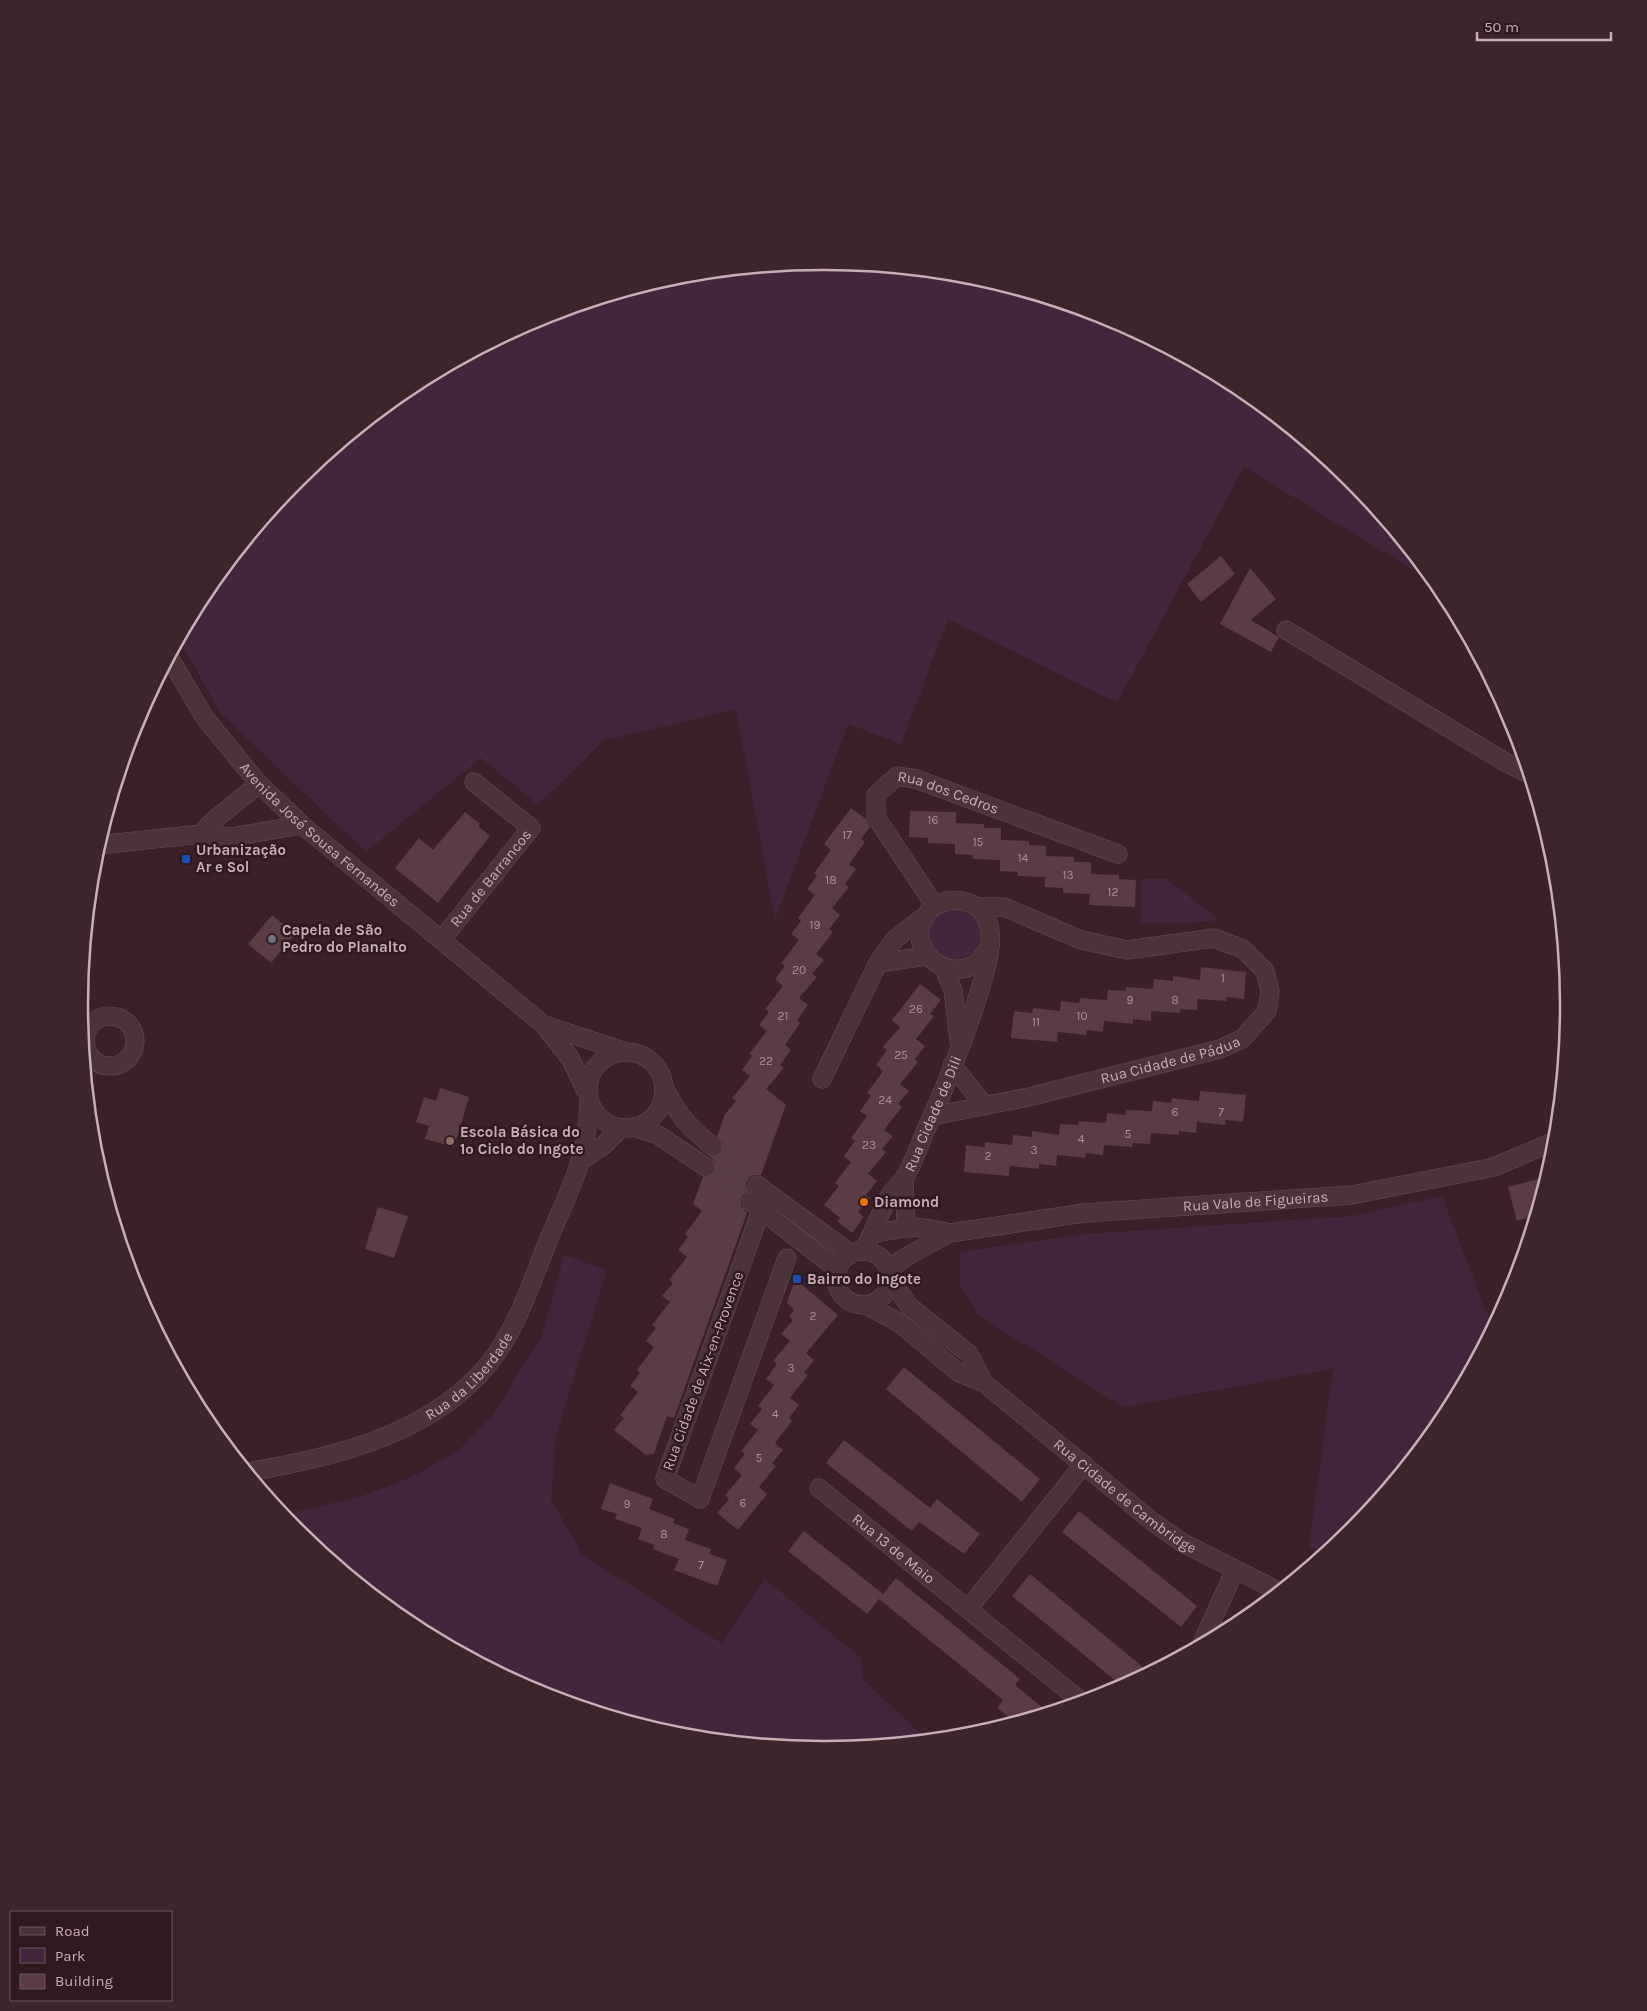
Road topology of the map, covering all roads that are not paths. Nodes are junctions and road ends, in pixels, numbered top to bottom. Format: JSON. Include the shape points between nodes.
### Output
{"nodes":[{"id":1,"x":1286,"y":630,"type":"dead end"},
{"id":2,"x":172,"y":663,"type":"edge"},
{"id":3,"x":1520,"y":770,"type":"edge"},
{"id":4,"x":474,"y":782,"type":"dead end"},
{"id":5,"x":259,"y":784,"type":"junction"},
{"id":6,"x":302,"y":825,"type":"junction"},
{"id":7,"x":201,"y":834,"type":"junction"},
{"id":8,"x":106,"y":844,"type":"edge"},
{"id":9,"x":1118,"y":854,"type":"dead end"},
{"id":10,"x":978,"y":908,"type":"junction"},
{"id":11,"x":930,"y":911,"type":"junction"},
{"id":12,"x":442,"y":939,"type":"junction"},
{"id":13,"x":989,"y":948,"type":"junction"},
{"id":14,"x":927,"y":956,"type":"junction"},
{"id":15,"x":878,"y":963,"type":"junction"},
{"id":16,"x":944,"y":969,"type":"junction"},
{"id":17,"x":544,"y":1024,"type":"junction"},
{"id":18,"x":959,"y":1048,"type":"junction"},
{"id":19,"x":623,"y":1051,"type":"junction"},
{"id":20,"x":952,"y":1065,"type":"junction"},
{"id":21,"x":822,"y":1079,"type":"dead end"},
{"id":22,"x":664,"y":1087,"type":"junction"},
{"id":23,"x":588,"y":1098,"type":"junction"},
{"id":24,"x":985,"y":1106,"type":"junction"},
{"id":25,"x":932,"y":1116,"type":"junction"},
{"id":26,"x":627,"y":1128,"type":"junction"},
{"id":27,"x":1546,"y":1145,"type":"edge"},
{"id":28,"x":713,"y":1147,"type":"tunnel mouth"},
{"id":29,"x":580,"y":1161,"type":"junction"},
{"id":30,"x":706,"y":1166,"type":"tunnel mouth"},
{"id":31,"x":904,"y":1178,"type":"junction"},
{"id":32,"x":756,"y":1199,"type":"junction"},
{"id":33,"x":906,"y":1227,"type":"junction"},
{"id":34,"x":950,"y":1233,"type":"junction"},
{"id":35,"x":873,"y":1234,"type":"junction"},
{"id":36,"x":857,"y":1252,"type":"junction"},
{"id":37,"x":787,"y":1258,"type":"dead end"},
{"id":38,"x":838,"y":1270,"type":"junction"},
{"id":39,"x":889,"y":1275,"type":"junction"},
{"id":40,"x":864,"y":1304,"type":"junction"},
{"id":41,"x":984,"y":1383,"type":"junction"},
{"id":42,"x":1084,"y":1464,"type":"junction"},
{"id":43,"x":254,"y":1471,"type":"edge"},
{"id":44,"x":819,"y":1488,"type":"dead end"},
{"id":45,"x":1235,"y":1570,"type":"junction"},
{"id":46,"x":1273,"y":1588,"type":"edge"},
{"id":47,"x":968,"y":1609,"type":"junction"},
{"id":48,"x":1207,"y":1633,"type":"edge"},
{"id":49,"x":1075,"y":1696,"type":"edge"}],
"edges":[{"from":1,"to":3,"type":"street"},
{"from":2,"to":5,"type":"street","name":"Avenida José Sousa Fernandes","via":[[205,718]]},
{"from":4,"to":12,"type":"street","name":"Rua de Barrancos","via":[[531,828]]},
{"from":5,"to":6,"type":"street","name":"Avenida José Sousa Fernandes"},
{"from":5,"to":7,"type":"street","via":[[213,820]]},
{"from":6,"to":7,"type":"street","via":[[231,837]]},
{"from":6,"to":12,"type":"street","name":"Avenida José Sousa Fernandes"},
{"from":7,"to":8,"type":"street"},
{"from":9,"to":11,"type":"street","name":"Rua dos Cedros","via":[[916,779],[897,776],[876,795],[876,816]]},
{"from":10,"to":11,"type":"street","via":[[965,901],[950,900]]},
{"from":10,"to":13,"type":"street","via":[[987,919],[991,933]]},
{"from":10,"to":24,"type":"street","name":"Rua Cidade de Pádua","via":[[1004,907],[1081,940],[1127,950],[1214,938],[1244,949],[1265,972],[1270,991],[1267,1011],[1242,1039],[1220,1050]]},
{"from":11,"to":14,"type":"street","via":[[920,929],[921,944]]},
{"from":11,"to":15,"type":"street","via":[[895,939]]},
{"from":12,"to":17,"type":"street","name":"Avenida José Sousa Fernandes"},
{"from":13,"to":16,"type":"street","via":[[978,962],[962,970]]},
{"from":13,"to":18,"type":"street","name":"Rua Cidade de Dili","via":[[982,982]]},
{"from":14,"to":15,"type":"street"},
{"from":14,"to":16,"type":"street"},
{"from":15,"to":21,"type":"street"},
{"from":16,"to":18,"type":"street","name":"Rua Cidade de Dili","via":[[954,990]]},
{"from":17,"to":19,"type":"street","name":"Avenida José Sousa Fernandes"},
{"from":17,"to":23,"type":"street","name":"Avenida José Sousa Fernandes","via":[[570,1058]]},
{"from":18,"to":20,"type":"street","name":"Rua Cidade de Dili"},
{"from":19,"to":22,"type":"street","via":[[646,1057],[661,1075]]},
{"from":19,"to":23,"type":"street","via":[[611,1054],[593,1069],[588,1080]]},
{"from":20,"to":24,"type":"street"},
{"from":20,"to":25,"type":"street","name":"Rua Cidade de Dili"},
{"from":22,"to":26,"type":"street","via":[[656,1114],[641,1125]]},
{"from":22,"to":28,"type":"street","via":[[677,1113],[690,1129]]},
{"from":23,"to":26,"type":"street","via":[[602,1120]]},
{"from":23,"to":29,"type":"street","name":"Rua da Liberdade"},
{"from":24,"to":25,"type":"street","name":"Rua Cidade de Pádua"},
{"from":25,"to":31,"type":"street","name":"Rua Cidade de Dili"},
{"from":26,"to":29,"type":"street"},
{"from":26,"to":30,"type":"street","via":[[658,1135]]},
{"from":27,"to":34,"type":"street","name":"Rua Vale de Figueiras","via":[[1494,1167],[1352,1195],[1084,1213]]},
{"from":29,"to":43,"type":"street","name":"Rua da Liberdade","via":[[518,1317],[497,1352],[474,1381],[440,1408],[397,1432],[301,1463]]},
{"from":31,"to":33,"type":"street","name":"Rua Cidade de Dili"},
{"from":31,"to":35,"type":"street","name":"Rua Cidade de Dili","via":[[889,1197]]},
{"from":32,"to":36,"type":"street","name":"Rua Cidade de Cambridge"},
{"from":32,"to":37,"type":"street","name":"Rua Cidade de Aix-en-Provence","via":[[665,1478],[700,1499]]},
{"from":32,"to":38,"type":"street"},
{"from":33,"to":34,"type":"street","name":"Rua Vale de Figueiras","via":[[924,1226]]},
{"from":33,"to":35,"type":"street","name":"Rua Vale de Figueiras"},
{"from":34,"to":39,"type":"street","name":"Rua Vale de Figueiras","via":[[904,1258]]},
{"from":35,"to":36,"type":"street","name":"Rua Cidade de Dili"},
{"from":36,"to":38,"type":"street","via":[[845,1258]]},
{"from":36,"to":39,"type":"street","name":"Rua Cidade de Cambridge","via":[[879,1256]]},
{"from":38,"to":40,"type":"street","name":"Rua Cidade de Cambridge","via":[[836,1278],[841,1293],[855,1303]]},
{"from":39,"to":40,"type":"street","via":[[888,1287],[879,1300]]},
{"from":39,"to":41,"type":"street","name":"Rua Cidade de Cambridge","via":[[910,1307],[969,1354]]},
{"from":40,"to":41,"type":"street","name":"Rua Cidade de Cambridge","via":[[898,1322],[959,1373]]},
{"from":41,"to":42,"type":"street","name":"Rua Cidade de Cambridge"},
{"from":42,"to":45,"type":"street","name":"Rua Cidade de Cambridge","via":[[1160,1527]]},
{"from":42,"to":47,"type":"street"},
{"from":44,"to":47,"type":"street","name":"Rua 13 de Maio"},
{"from":45,"to":46,"type":"street","name":"Rua Cidade de Cambridge"},
{"from":45,"to":48,"type":"street"},
{"from":47,"to":49,"type":"street","name":"Rua 13 de Maio"}]}
